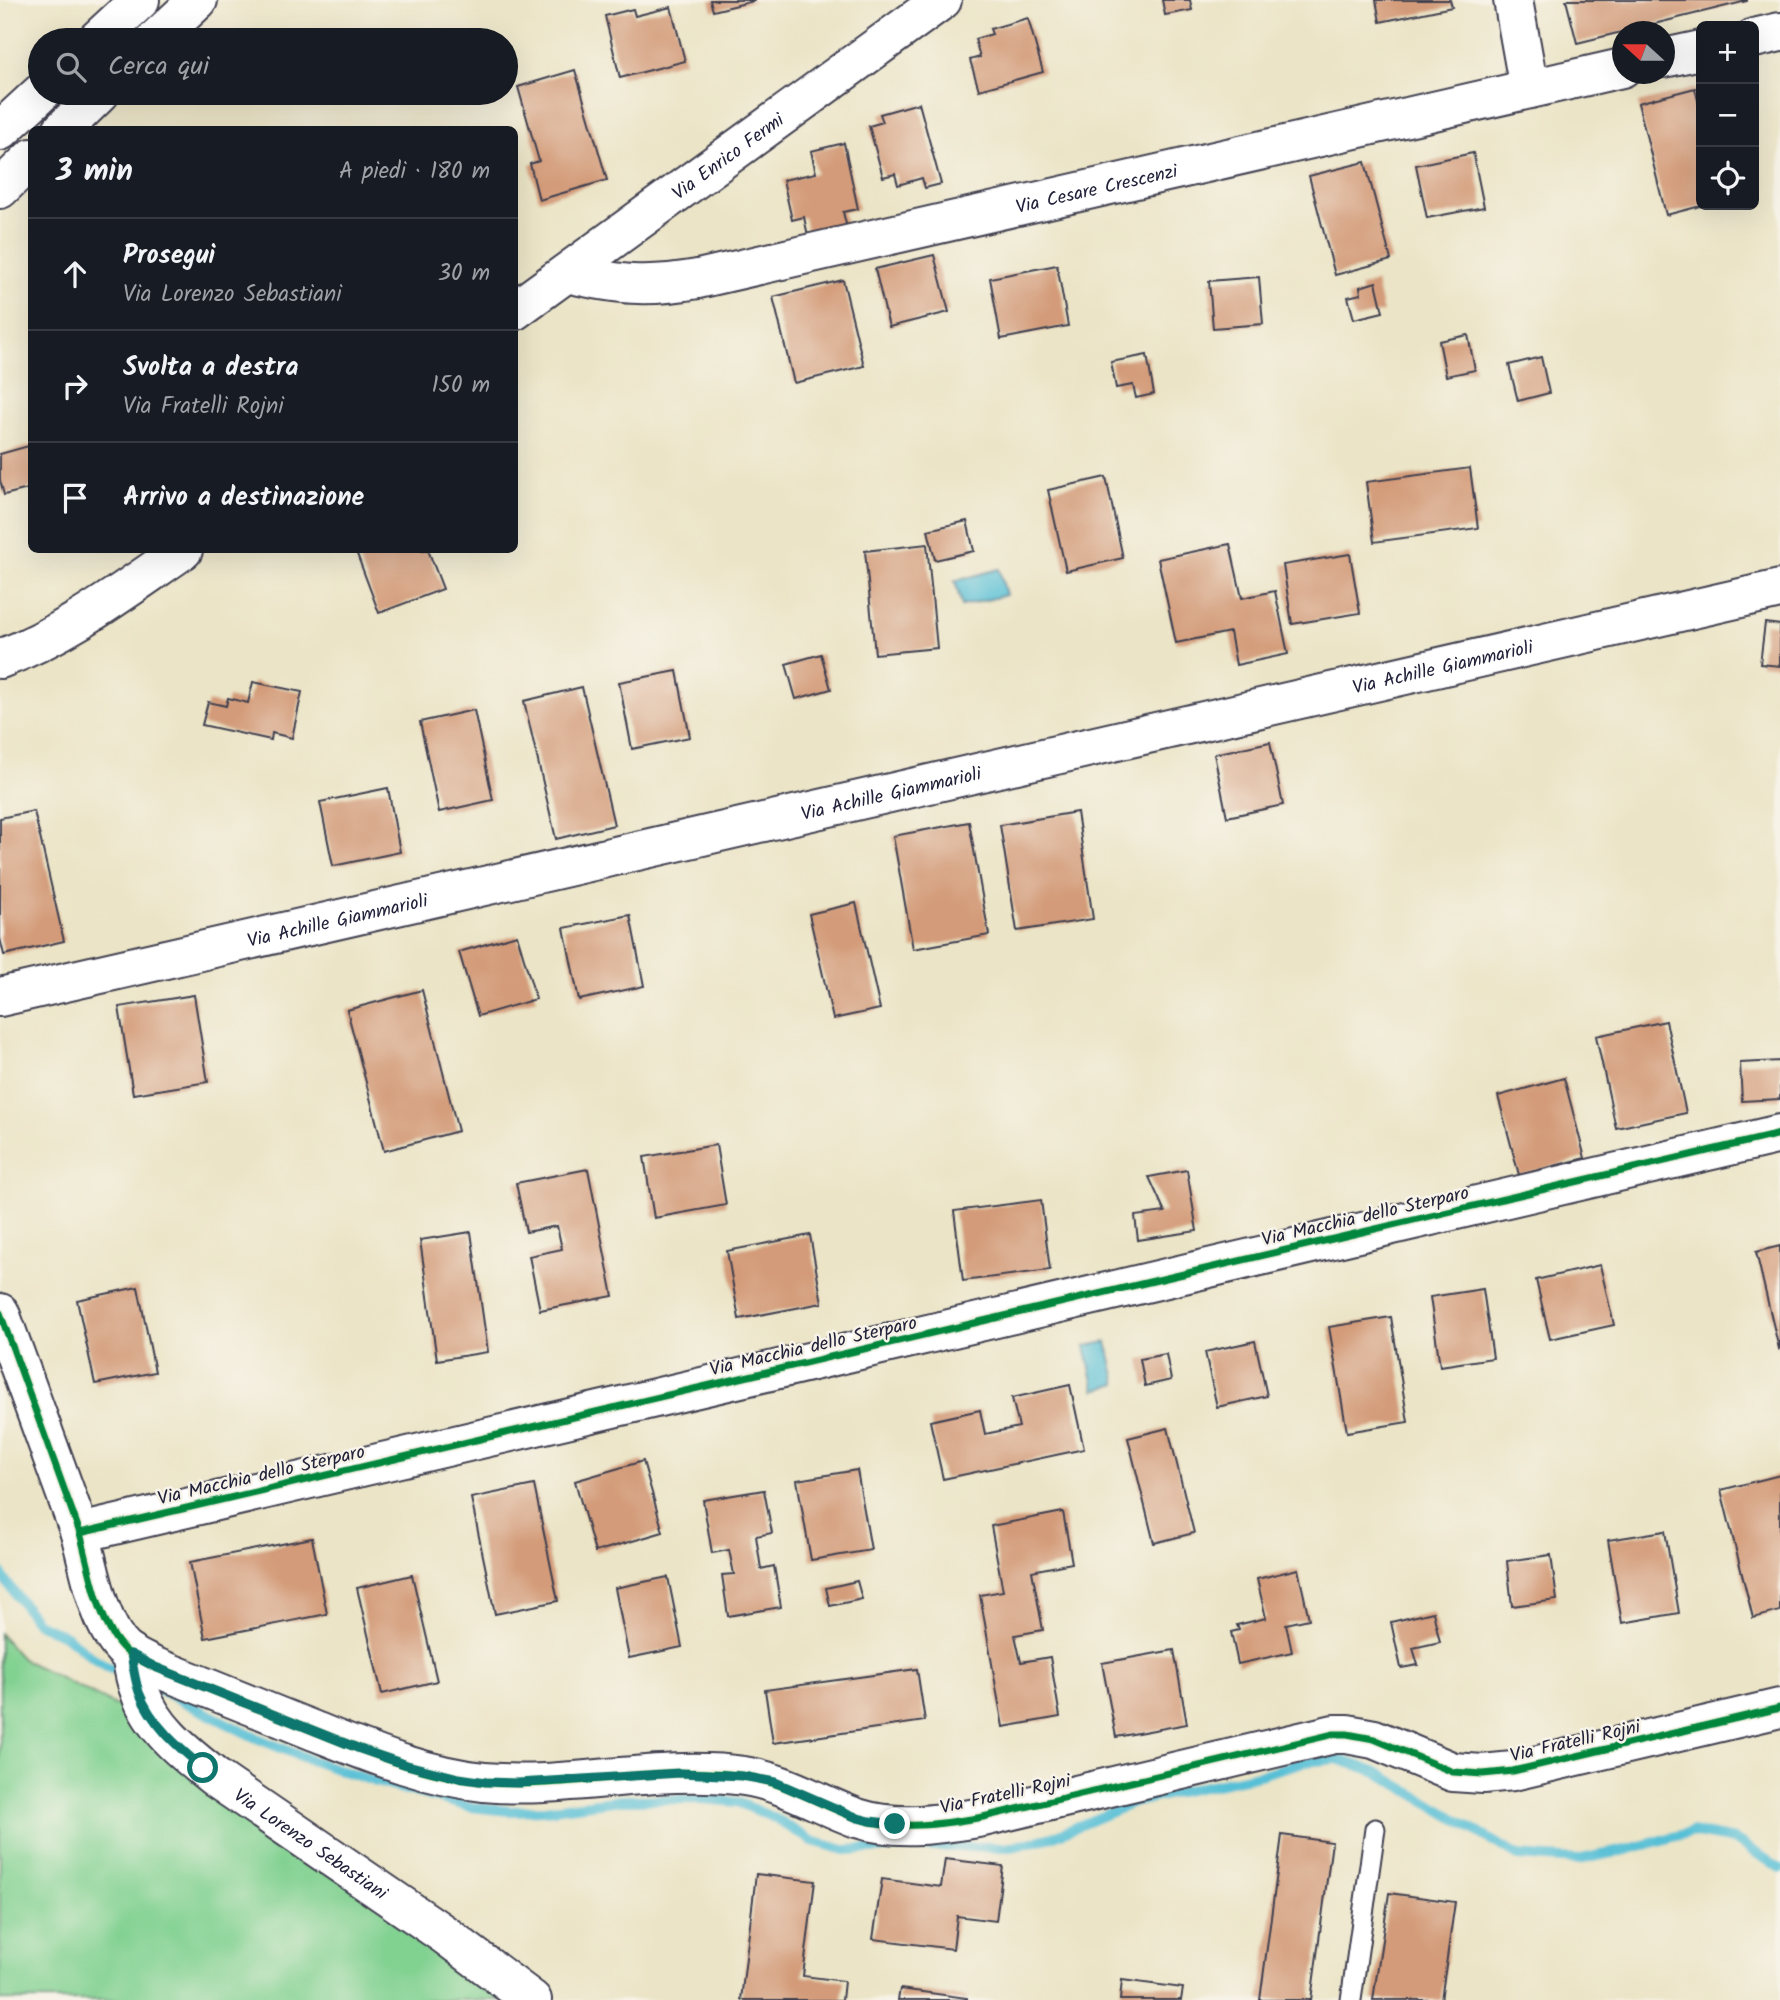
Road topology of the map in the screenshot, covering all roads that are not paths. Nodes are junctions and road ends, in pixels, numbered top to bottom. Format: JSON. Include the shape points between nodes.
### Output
{"nodes":[{"id":1,"x":140,"y":0,"type":"edge"},
{"id":2,"x":198,"y":0,"type":"edge"},
{"id":3,"x":942,"y":0,"type":"edge"},
{"id":4,"x":1513,"y":0,"type":"edge"},
{"id":5,"x":110,"y":28,"type":"edge"},
{"id":6,"x":168,"y":28,"type":"edge"},
{"id":7,"x":1780,"y":32,"type":"edge"},
{"id":8,"x":1759,"y":37,"type":"edge"},
{"id":9,"x":1696,"y":51,"type":"edge"},
{"id":10,"x":1675,"y":56,"type":"edge"},
{"id":11,"x":1612,"y":70,"type":"edge"},
{"id":12,"x":1529,"y":89,"type":"junction"},
{"id":13,"x":28,"y":105,"type":"edge"},
{"id":14,"x":88,"y":105,"type":"edge"},
{"id":15,"x":66,"y":126,"type":"edge"},
{"id":16,"x":0,"y":131,"type":"edge"},
{"id":17,"x":28,"y":163,"type":"edge"},
{"id":18,"x":0,"y":188,"type":"edge"},
{"id":19,"x":567,"y":273,"type":"junction"},
{"id":20,"x":518,"y":309,"type":"edge"},
{"id":21,"x":179,"y":553,"type":"edge"},
{"id":22,"x":1780,"y":589,"type":"edge"},
{"id":23,"x":0,"y":659,"type":"edge"},
{"id":24,"x":0,"y":997,"type":"edge"},
{"id":25,"x":1780,"y":1134,"type":"edge"},
{"id":26,"x":0,"y":1313,"type":"edge"},
{"id":27,"x":80,"y":1533,"type":"junction"},
{"id":28,"x":131,"y":1654,"type":"junction"},
{"id":29,"x":1780,"y":1708,"type":"edge"},
{"id":30,"x":1375,"y":1829,"type":"dead end"},
{"id":31,"x":532,"y":2000,"type":"edge"},
{"id":32,"x":1350,"y":2000,"type":"edge"}],
"edges":[{"from":1,"to":5,"type":"main road"},
{"from":2,"to":6,"type":"main road"},
{"from":3,"to":19,"type":"main road","name":"Via Enrico Fermi"},
{"from":4,"to":12,"type":"main road"},
{"from":7,"to":8,"type":"main road"},
{"from":9,"to":10,"type":"main road"},
{"from":11,"to":12,"type":"main road","name":"Via Cesare Crescenzi"},
{"from":12,"to":19,"type":"main road","name":"Via Cesare Crescenzi","via":[[698,279],[632,285]]},
{"from":13,"to":16,"type":"main road"},
{"from":14,"to":15,"type":"main road"},
{"from":17,"to":18,"type":"main road"},
{"from":19,"to":20,"type":"main road","name":"Via Enrico Fermi"},
{"from":21,"to":23,"type":"main road","via":[[72,625]]},
{"from":22,"to":24,"type":"main road","name":"Via Achille Giammarioli"},
{"from":25,"to":27,"type":"main road","name":"Via Macchia dello Sterparo"},
{"from":26,"to":27,"type":"main road"},
{"from":27,"to":28,"type":"main road","name":"Via Fratelli Rojni","via":[[106,1623]]},
{"from":28,"to":29,"type":"main road","name":"Via Fratelli Rojni","via":[[360,1749],[459,1778],[518,1783],[680,1773],[742,1776],[775,1782],[858,1818],[895,1824],[984,1817],[1334,1734],[1374,1739],[1453,1772],[1496,1773]]},
{"from":28,"to":31,"type":"main road","name":"Via Lorenzo Sebastiani","via":[[147,1708],[187,1755]]},
{"from":30,"to":32,"type":"lane"}]}
